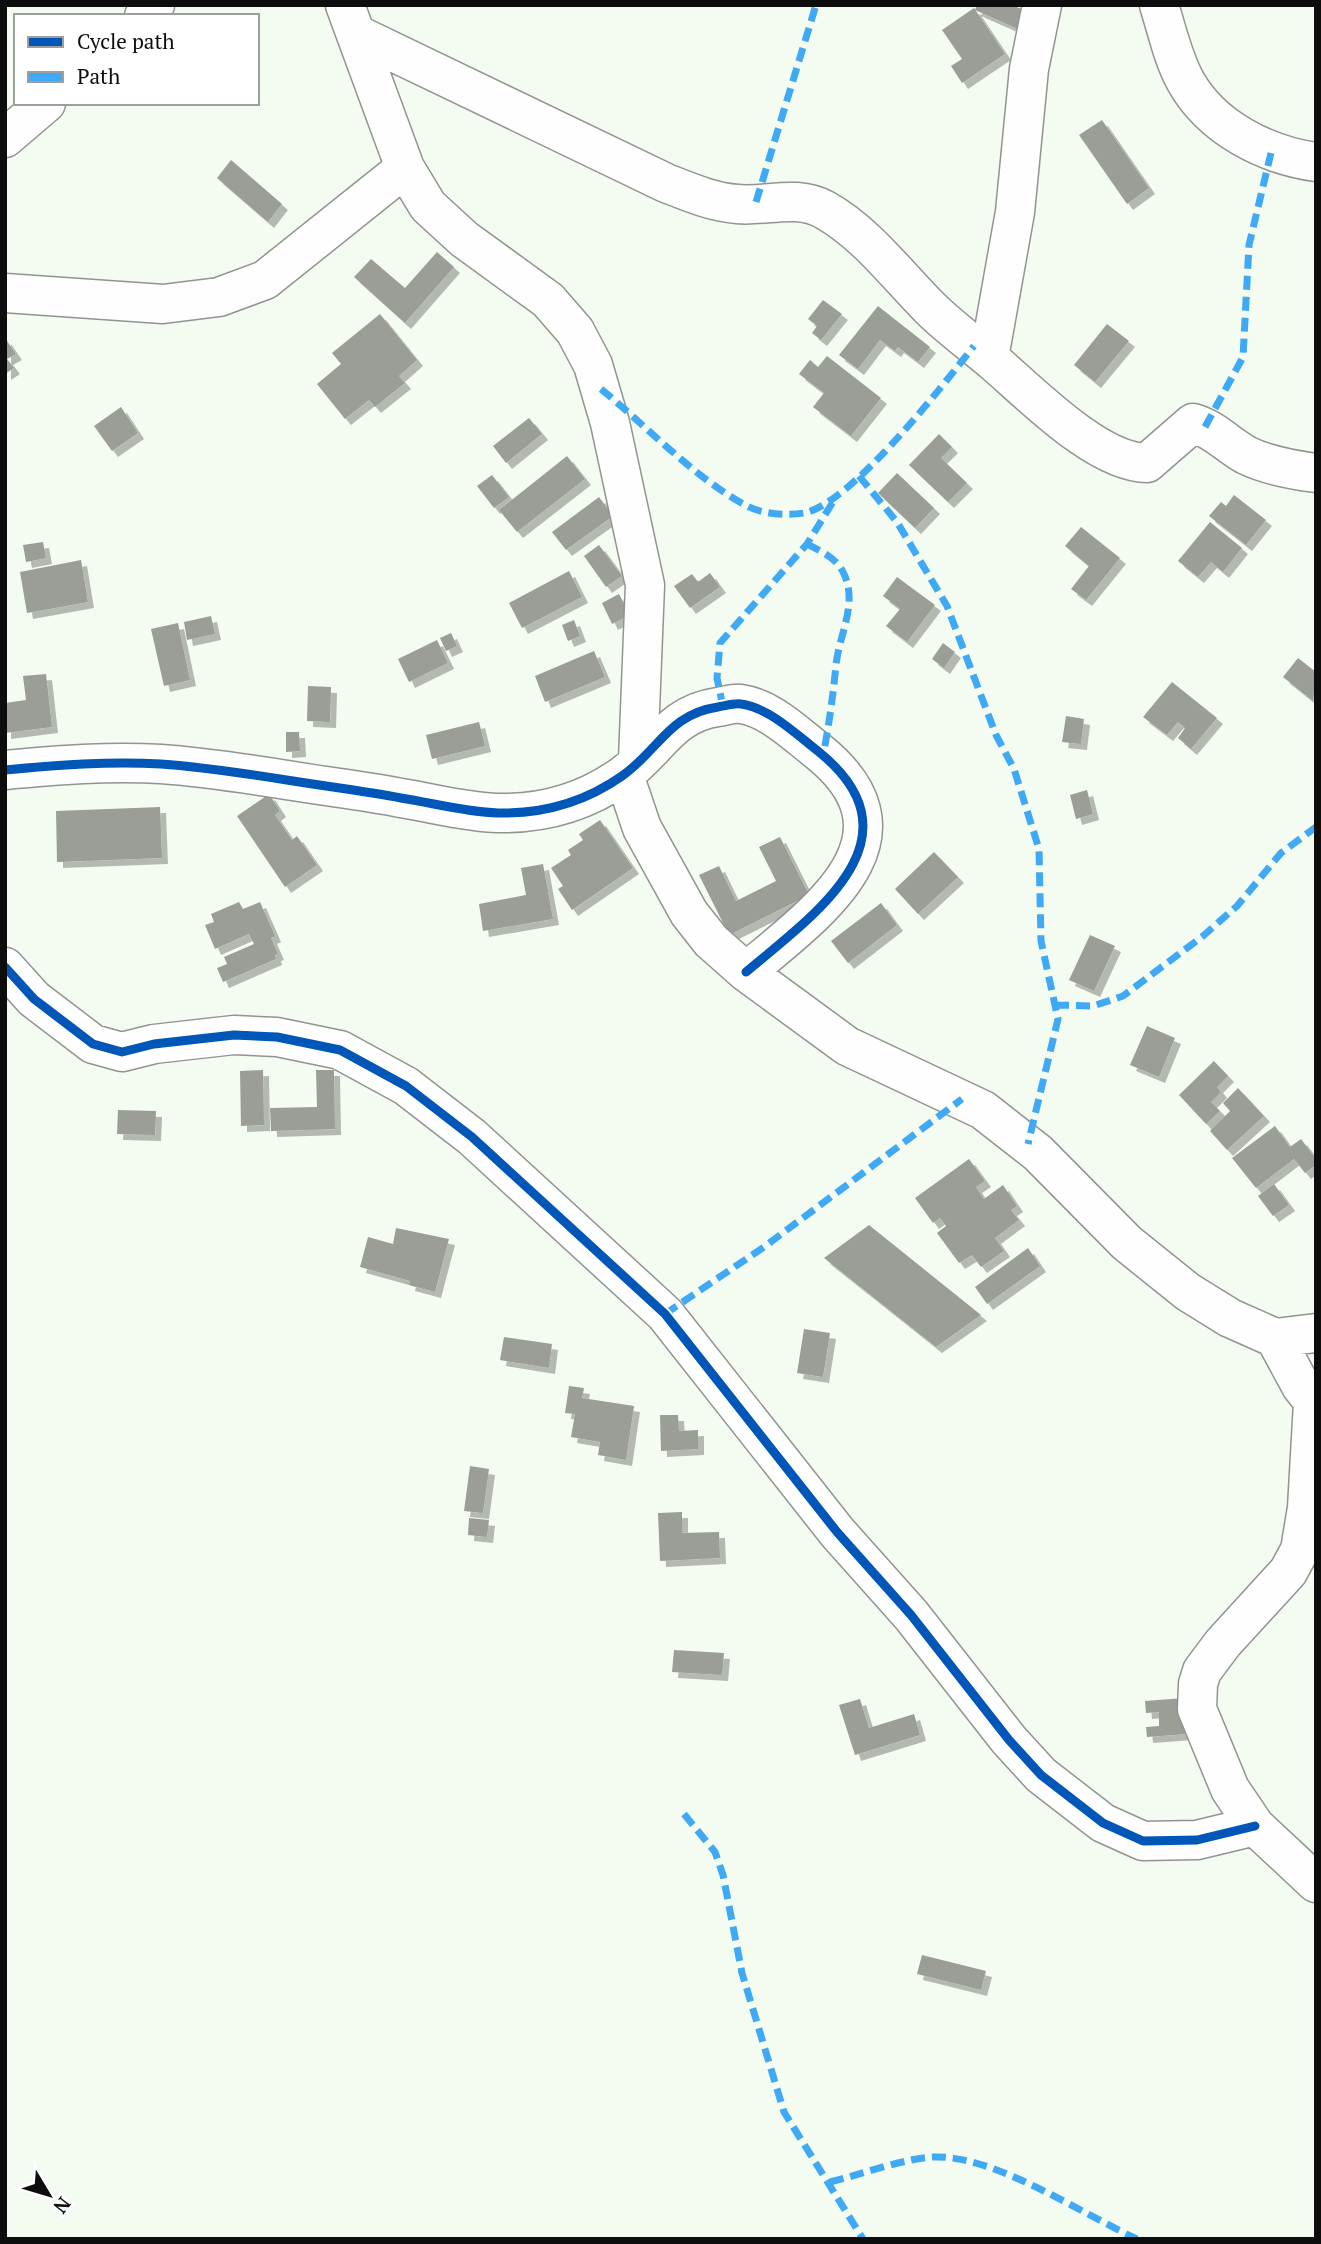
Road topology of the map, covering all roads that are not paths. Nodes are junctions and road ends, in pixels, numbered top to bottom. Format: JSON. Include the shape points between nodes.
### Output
{"nodes":[{"id":1,"x":1042,"y":5,"type":"edge"},
{"id":2,"x":1159,"y":5,"type":"edge"},
{"id":3,"x":351,"y":20,"type":"edge"},
{"id":4,"x":44,"y":105,"type":"edge"},
{"id":5,"x":5,"y":138,"type":"edge"},
{"id":6,"x":1316,"y":163,"type":"edge"},
{"id":7,"x":405,"y":168,"type":"junction"},
{"id":8,"x":5,"y":293,"type":"edge"},
{"id":9,"x":989,"y":358,"type":"junction"},
{"id":10,"x":1316,"y":473,"type":"edge"},
{"id":11,"x":631,"y":767,"type":"junction"},
{"id":12,"x":5,"y":769,"type":"edge"},
{"id":13,"x":5,"y":967,"type":"edge"},
{"id":14,"x":746,"y":972,"type":"junction"},
{"id":15,"x":1316,"y":1333,"type":"edge"},
{"id":16,"x":1275,"y":1338,"type":"junction"},
{"id":17,"x":1315,"y":1404,"type":"edge"},
{"id":18,"x":1255,"y":1826,"type":"junction"},
{"id":19,"x":1316,"y":1883,"type":"edge"}],
"edges":[{"from":1,"to":9,"type":"street","via":[[1029,69],[1015,212]]},
{"from":2,"to":6,"type":"street","via":[[1177,62],[1202,105],[1228,128],[1271,153]]},
{"from":3,"to":7,"type":"street"},
{"from":3,"to":9,"type":"street","via":[[666,183],[719,202],[798,201],[824,209],[862,236],[931,310]]},
{"from":4,"to":5,"type":"street"},
{"from":7,"to":8,"type":"street","via":[[265,279],[219,297],[163,304]]},
{"from":7,"to":11,"type":"street","via":[[428,206],[464,239],[548,300],[575,331],[593,365],[645,585]]},
{"from":9,"to":10,"type":"street","via":[[1086,439],[1136,463],[1147,463],[1194,423],[1248,456]]},
{"from":11,"to":12,"type":"street","via":[[561,807],[496,813],[160,764]]},
{"from":11,"to":14,"type":"street","via":[[642,828],[689,913],[711,941]]},
{"from":11,"to":14,"type":"street","via":[[697,710],[741,704],[767,713],[850,783],[863,807],[862,843],[833,894]]},
{"from":13,"to":18,"type":"street","via":[[34,999],[93,1044],[121,1052],[234,1035],[277,1037],[340,1050],[406,1086],[472,1137],[665,1314],[837,1532],[1041,1774],[1103,1823],[1143,1841],[1197,1840]]},
{"from":14,"to":16,"type":"street","via":[[847,1046],[983,1110],[1038,1153],[1128,1243],[1188,1292]]},
{"from":15,"to":16,"type":"street"},
{"from":16,"to":17,"type":"street"},
{"from":17,"to":18,"type":"street","via":[[1300,1550],[1288,1572],[1223,1643],[1198,1684],[1197,1709],[1215,1759]]},
{"from":18,"to":19,"type":"street"}]}
